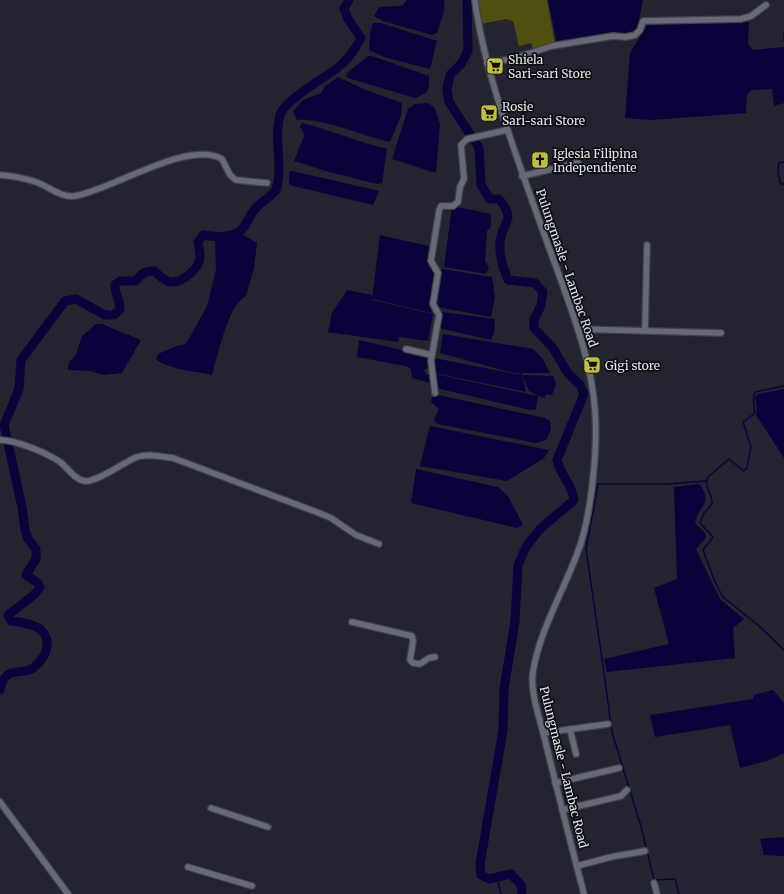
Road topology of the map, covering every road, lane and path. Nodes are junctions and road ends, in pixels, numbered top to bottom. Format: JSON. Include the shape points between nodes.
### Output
{"nodes":[{"id":1,"x":475,"y":0,"type":"edge"},
{"id":2,"x":766,"y":5,"type":"dead end"},
{"id":3,"x":487,"y":63,"type":"junction"},
{"id":4,"x":507,"y":130,"type":"junction"},
{"id":5,"x":578,"y":163,"type":"dead end"},
{"id":6,"x":0,"y":175,"type":"edge"},
{"id":7,"x":522,"y":176,"type":"junction"},
{"id":8,"x":267,"y":183,"type":"dead end"},
{"id":9,"x":647,"y":245,"type":"dead end"},
{"id":10,"x":578,"y":329,"type":"junction"},
{"id":11,"x":645,"y":330,"type":"junction"},
{"id":12,"x":721,"y":333,"type":"dead end"},
{"id":13,"x":406,"y":349,"type":"dead end"},
{"id":14,"x":432,"y":355,"type":"junction"},
{"id":15,"x":434,"y":393,"type":"dead end"},
{"id":16,"x":2,"y":440,"type":"edge"},
{"id":17,"x":379,"y":544,"type":"dead end"},
{"id":18,"x":352,"y":622,"type":"dead end"},
{"id":19,"x":435,"y":657,"type":"dead end"},
{"id":20,"x":608,"y":724,"type":"dead end"},
{"id":21,"x":570,"y":729,"type":"junction"},
{"id":22,"x":544,"y":733,"type":"junction"},
{"id":23,"x":576,"y":754,"type":"dead end"},
{"id":24,"x":619,"y":768,"type":"dead end"},
{"id":25,"x":555,"y":783,"type":"junction"},
{"id":26,"x":628,"y":790,"type":"dead end"},
{"id":27,"x":0,"y":802,"type":"edge"},
{"id":28,"x":210,"y":808,"type":"dead end"},
{"id":29,"x":562,"y":810,"type":"junction"},
{"id":30,"x":268,"y":827,"type":"dead end"},
{"id":31,"x":645,"y":851,"type":"dead end"},
{"id":32,"x":188,"y":866,"type":"dead end"},
{"id":33,"x":577,"y":866,"type":"junction"},
{"id":34,"x":654,"y":883,"type":"dead end"},
{"id":35,"x":252,"y":886,"type":"dead end"},
{"id":36,"x":68,"y":894,"type":"edge"},
{"id":37,"x":584,"y":894,"type":"edge"},
{"id":38,"x":657,"y":894,"type":"edge"}],
"edges":[{"from":1,"to":3,"type":"street","name":"Pulungmasle - Lambac Road"},
{"from":2,"to":3,"type":"street","via":[[747,18],[741,19],[643,21],[640,30],[634,35],[560,44],[512,59]]},
{"from":3,"to":4,"type":"street","name":"Pulungmasle - Lambac Road"},
{"from":4,"to":7,"type":"street","name":"Pulungmasle - Lambac Road"},
{"from":4,"to":14,"type":"street","via":[[467,139],[461,150],[464,179],[458,202],[453,206],[440,207],[431,263],[438,273],[433,304],[439,314]]},
{"from":5,"to":7,"type":"street"},
{"from":6,"to":8,"type":"street","via":[[36,182],[59,193],[76,196],[157,164],[207,154],[222,159],[230,175],[236,180]]},
{"from":7,"to":10,"type":"street","name":"Pulungmasle - Lambac Road"},
{"from":9,"to":11,"type":"street"},
{"from":10,"to":11,"type":"street"},
{"from":10,"to":22,"type":"street","name":"Pulungmasle - Lambac Road","via":[[589,369],[595,409],[592,479],[586,522],[578,552],[548,621],[533,670],[533,689]]},
{"from":11,"to":12,"type":"street"},
{"from":13,"to":14,"type":"street"},
{"from":14,"to":15,"type":"street"},
{"from":16,"to":17,"type":"street","via":[[50,456],[76,477],[86,481],[138,457],[150,455],[173,458],[331,518],[356,535]]},
{"from":18,"to":19,"type":"street","via":[[412,636],[410,660],[413,663],[420,664]]},
{"from":20,"to":21,"type":"street"},
{"from":21,"to":22,"type":"street"},
{"from":21,"to":23,"type":"street"},
{"from":22,"to":25,"type":"street","name":"Pulungmasle - Lambac Road"},
{"from":24,"to":25,"type":"street"},
{"from":25,"to":29,"type":"street","name":"Pulungmasle - Lambac Road"},
{"from":26,"to":29,"type":"street","via":[[621,796]]},
{"from":27,"to":36,"type":"street"},
{"from":28,"to":30,"type":"street"},
{"from":29,"to":33,"type":"street","name":"Pulungmasle - Lambac Road"},
{"from":31,"to":33,"type":"street"},
{"from":32,"to":35,"type":"street"},
{"from":33,"to":37,"type":"street","name":"Pulungmasle - Lambac Road"},
{"from":34,"to":38,"type":"street"}]}
